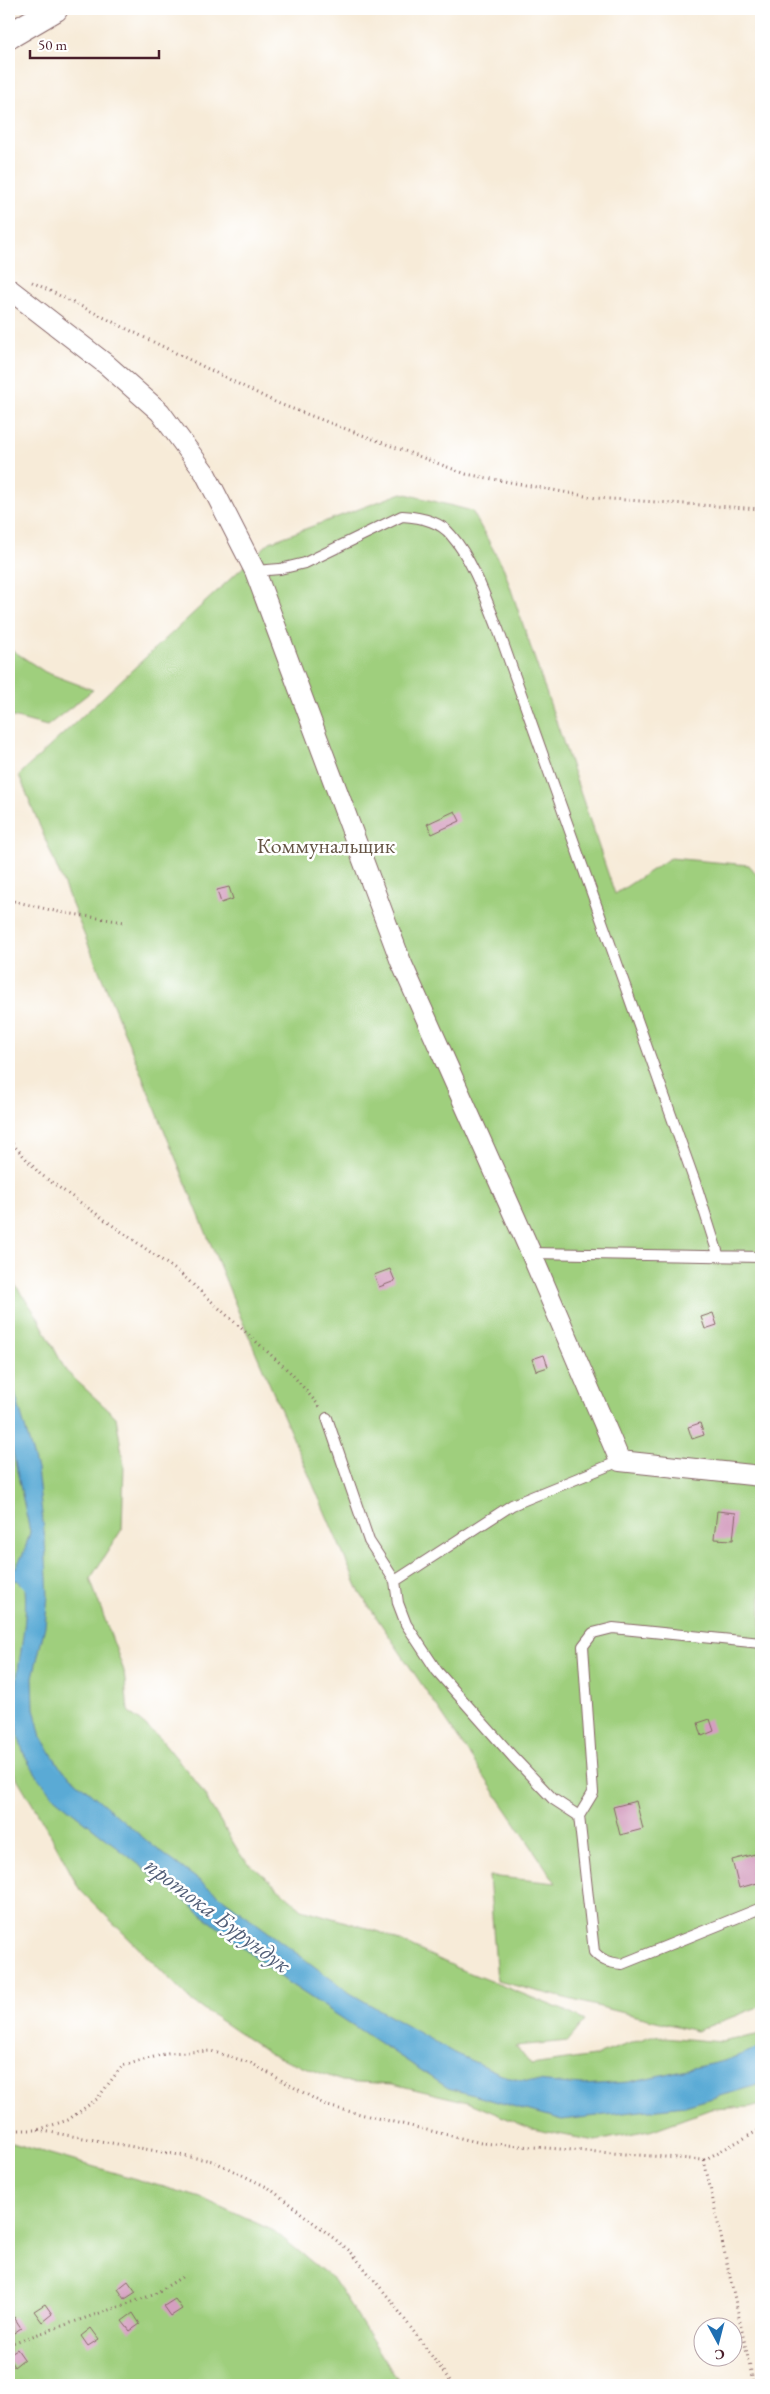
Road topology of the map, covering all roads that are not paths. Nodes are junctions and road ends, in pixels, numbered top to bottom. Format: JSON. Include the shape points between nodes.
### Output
{"nodes":[{"id":1,"x":55,"y":9,"type":"edge"},
{"id":2,"x":9,"y":36,"type":"edge"},
{"id":3,"x":17,"y":284,"type":"edge"},
{"id":4,"x":255,"y":571,"type":"junction"},
{"id":5,"x":531,"y":1253,"type":"junction"},
{"id":6,"x":718,"y":1254,"type":"junction"},
{"id":7,"x":761,"y":1257,"type":"edge"},
{"id":8,"x":327,"y":1418,"type":"road end"},
{"id":9,"x":620,"y":1461,"type":"junction"},
{"id":10,"x":761,"y":1476,"type":"edge"},
{"id":11,"x":395,"y":1581,"type":"junction"},
{"id":12,"x":761,"y":1643,"type":"edge"},
{"id":13,"x":579,"y":1816,"type":"junction"},
{"id":14,"x":761,"y":1908,"type":"edge"}],
"edges":[{"from":1,"to":2,"type":"street"},
{"from":3,"to":4,"type":"street","via":[[160,412],[205,472]]},
{"from":4,"to":5,"type":"street","via":[[401,962]]},
{"from":4,"to":6,"type":"lane","via":[[304,563],[402,516],[416,516],[451,534],[480,581],[498,629]]},
{"from":5,"to":6,"type":"lane"},
{"from":5,"to":9,"type":"street"},
{"from":6,"to":7,"type":"lane"},
{"from":8,"to":11,"type":"lane","via":[[369,1541]]},
{"from":9,"to":10,"type":"street"},
{"from":9,"to":11,"type":"lane","via":[[512,1505]]},
{"from":11,"to":13,"type":"lane","via":[[400,1613],[437,1671],[553,1799]]},
{"from":12,"to":13,"type":"lane","via":[[612,1628],[594,1633],[583,1646],[594,1793]]},
{"from":13,"to":14,"type":"lane","via":[[594,1952],[603,1960],[622,1964]]}]}
